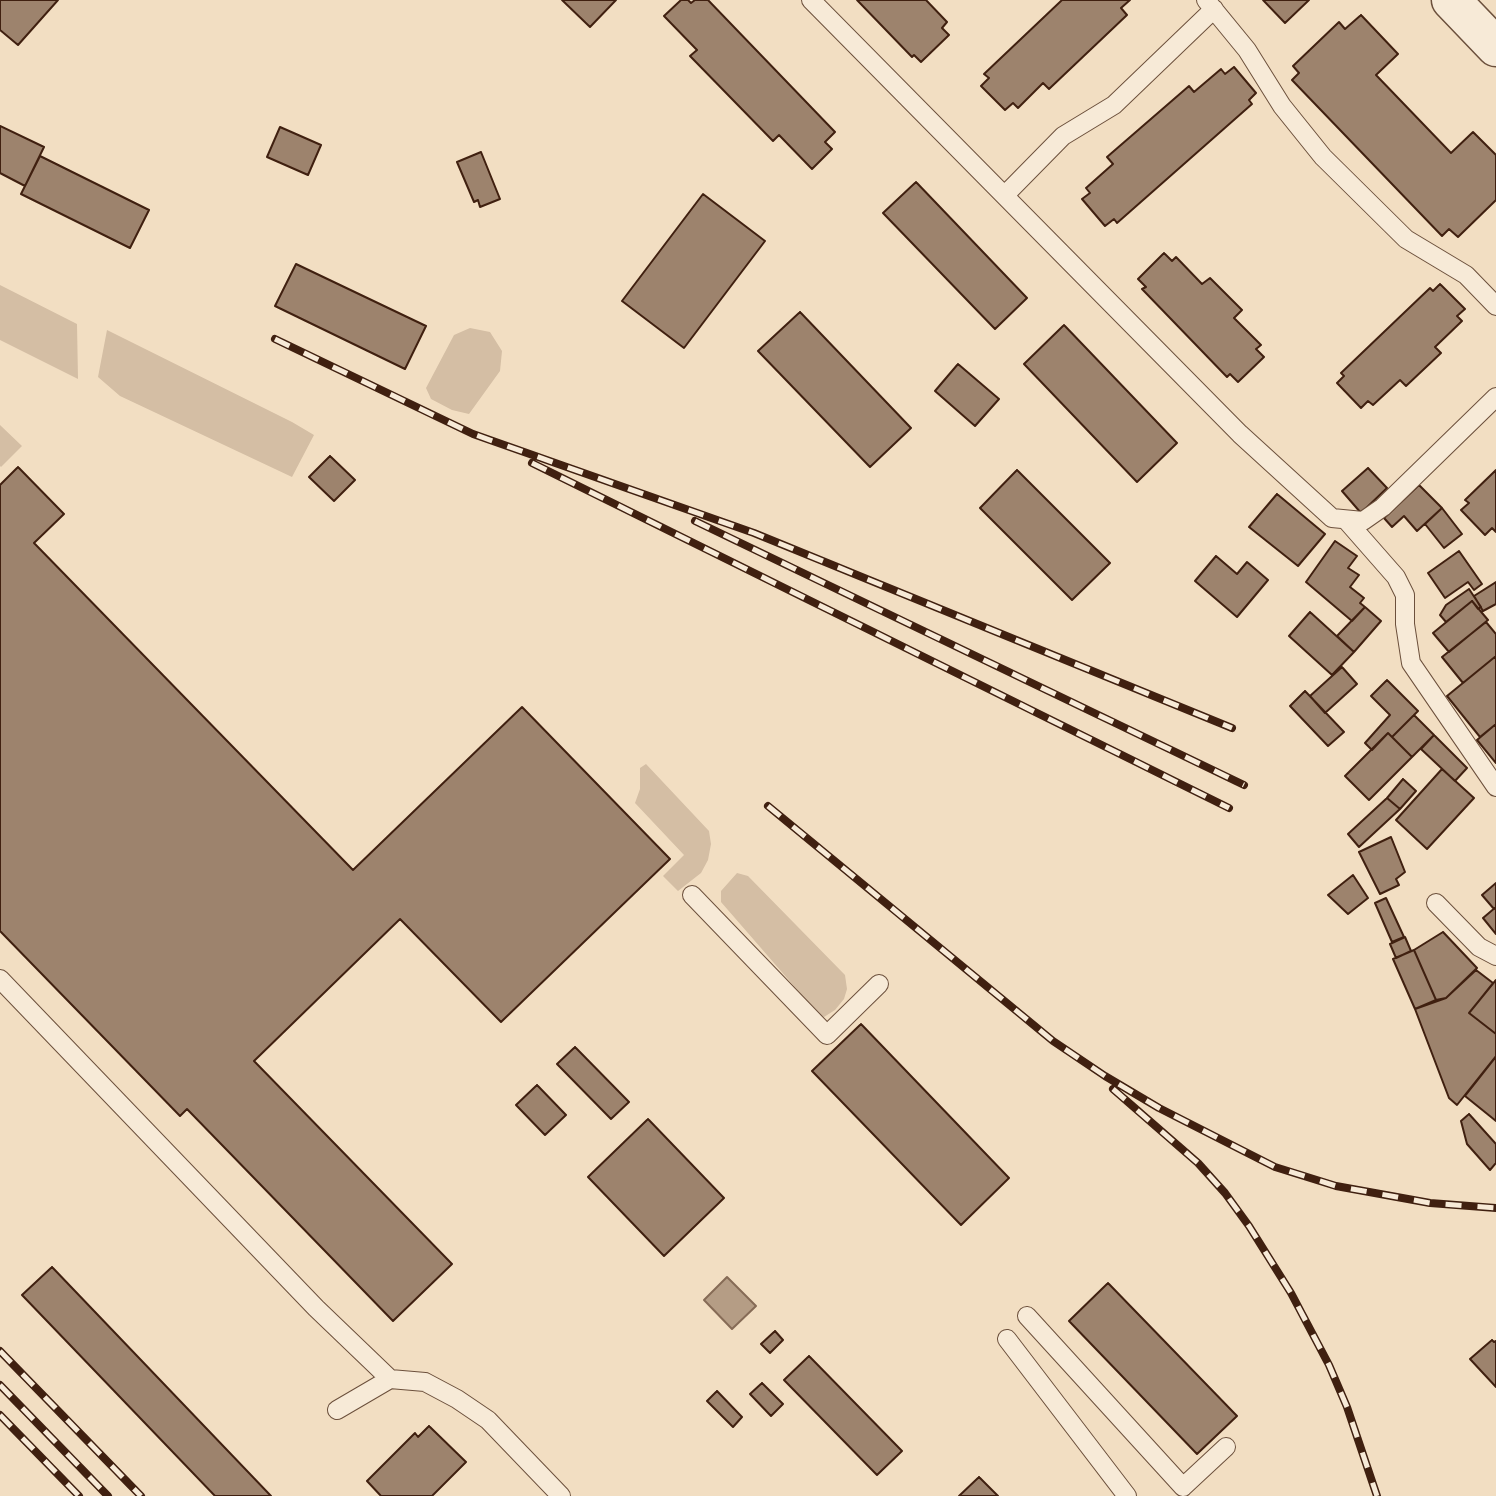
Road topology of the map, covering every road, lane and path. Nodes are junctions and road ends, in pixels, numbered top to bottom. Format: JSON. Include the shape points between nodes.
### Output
{"nodes":[{"id":1,"x":811,"y":0,"type":"edge"},
{"id":2,"x":1451,"y":0,"type":"edge"},
{"id":3,"x":1210,"y":4,"type":"edge"},
{"id":4,"x":1496,"y":47,"type":"edge"},
{"id":5,"x":1005,"y":195,"type":"junction"},
{"id":6,"x":1496,"y":306,"type":"edge"},
{"id":7,"x":1496,"y":397,"type":"edge"},
{"id":8,"x":1346,"y":520,"type":"junction"},
{"id":9,"x":1496,"y":787,"type":"edge"},
{"id":10,"x":692,"y":895,"type":"dead end"},
{"id":11,"x":1436,"y":903,"type":"dead end"},
{"id":12,"x":1496,"y":956,"type":"edge"},
{"id":13,"x":0,"y":979,"type":"edge"},
{"id":14,"x":879,"y":984,"type":"dead end"},
{"id":15,"x":1027,"y":1316,"type":"dead end"},
{"id":16,"x":1007,"y":1339,"type":"dead end"},
{"id":17,"x":390,"y":1379,"type":"junction"},
{"id":18,"x":337,"y":1410,"type":"dead end"},
{"id":19,"x":1226,"y":1447,"type":"dead end"},
{"id":20,"x":561,"y":1496,"type":"edge"},
{"id":21,"x":1126,"y":1496,"type":"edge"}],
"edges":[{"from":1,"to":5,"type":"lane"},
{"from":2,"to":4,"type":"street"},
{"from":3,"to":5,"type":"lane","via":[[1114,105],[1063,136]]},
{"from":3,"to":6,"type":"lane","via":[[1323,157],[1406,240],[1466,275]]},
{"from":5,"to":8,"type":"lane","via":[[1240,434],[1332,518]]},
{"from":7,"to":8,"type":"lane","via":[[1383,507],[1363,521]]},
{"from":8,"to":9,"type":"lane","via":[[1396,577],[1405,595],[1411,663]]},
{"from":10,"to":14,"type":"lane","via":[[827,1035]]},
{"from":11,"to":12,"type":"lane","via":[[1479,947]]},
{"from":13,"to":17,"type":"lane"},
{"from":15,"to":19,"type":"lane","via":[[1183,1487]]},
{"from":16,"to":21,"type":"lane"},
{"from":17,"to":18,"type":"lane"},
{"from":17,"to":20,"type":"lane","via":[[425,1382],[488,1420]]}]}
